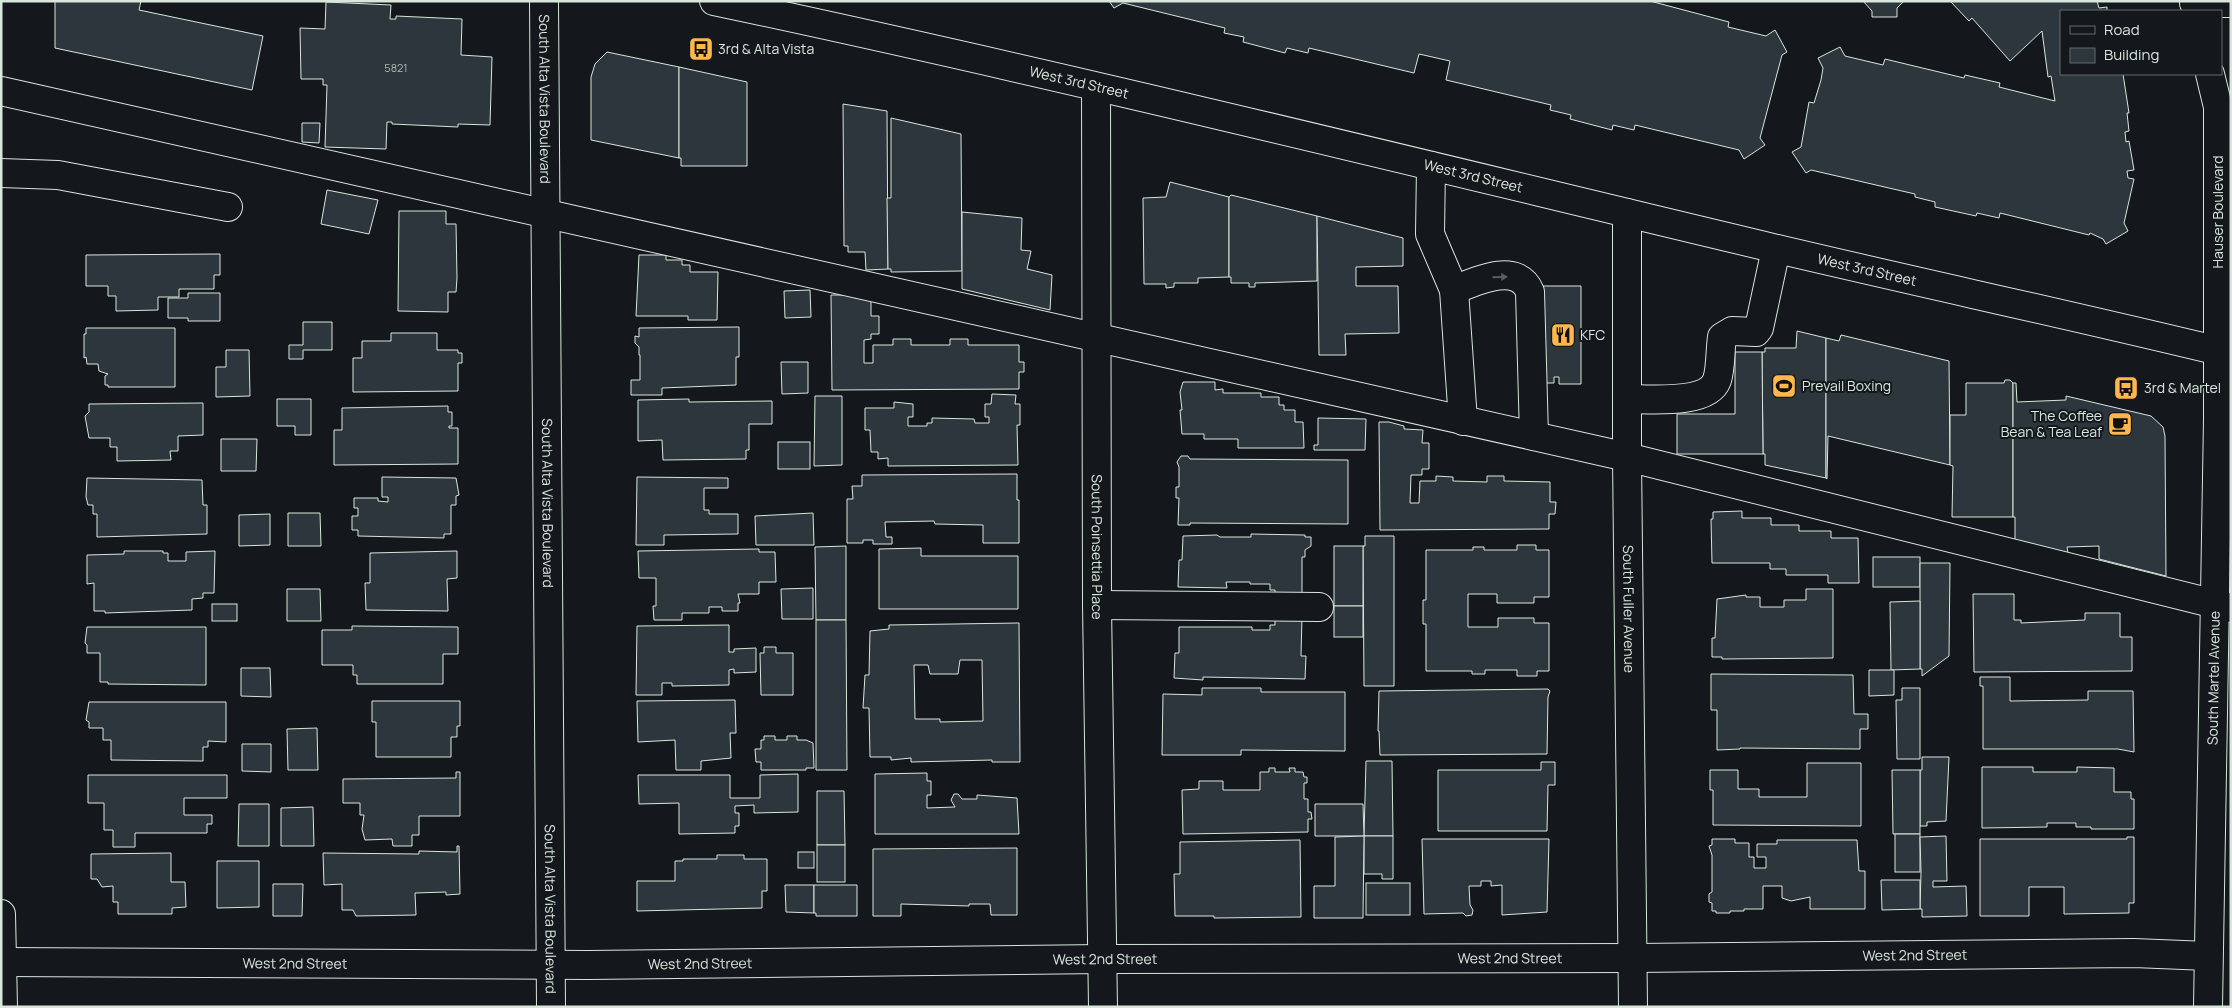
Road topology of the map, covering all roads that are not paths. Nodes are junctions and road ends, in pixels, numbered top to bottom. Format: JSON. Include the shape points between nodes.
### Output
{"nodes":[{"id":1,"x":544,"y":1,"type":"edge"},
{"id":2,"x":714,"y":1,"type":"edge"},
{"id":3,"x":2231,"y":3,"type":"edge"},
{"id":4,"x":2195,"y":5,"type":"edge"},
{"id":5,"x":2210,"y":75,"type":"edge"},
{"id":6,"x":1096,"y":88,"type":"junction"},
{"id":7,"x":1,"y":91,"type":"edge"},
{"id":8,"x":1431,"y":166,"type":"junction"},
{"id":9,"x":1,"y":173,"type":"edge"},
{"id":10,"x":228,"y":207,"type":"dead end"},
{"id":11,"x":1627,"y":213,"type":"junction"},
{"id":12,"x":546,"y":214,"type":"junction"},
{"id":13,"x":1776,"y":249,"type":"junction"},
{"id":14,"x":1454,"y":290,"type":"junction"},
{"id":15,"x":1096,"y":339,"type":"junction"},
{"id":16,"x":2224,"y":352,"type":"edge"},
{"id":17,"x":1627,"y":399,"type":"junction"},
{"id":18,"x":1464,"y":421,"type":"junction"},
{"id":19,"x":1534,"y":436,"type":"junction"},
{"id":20,"x":1627,"y":457,"type":"junction"},
{"id":21,"x":1097,"y":605,"type":"junction"},
{"id":22,"x":2222,"y":606,"type":"edge"},
{"id":23,"x":1319,"y":607,"type":"dead end"},
{"id":24,"x":1,"y":914,"type":"edge"},
{"id":25,"x":2208,"y":956,"type":"junction"},
{"id":26,"x":1634,"y":958,"type":"junction"},
{"id":27,"x":1103,"y":959,"type":"junction"},
{"id":28,"x":2,"y":962,"type":"edge"},
{"id":29,"x":550,"y":965,"type":"junction"},
{"id":30,"x":3,"y":1007,"type":"edge"},
{"id":31,"x":551,"y":1007,"type":"edge"},
{"id":32,"x":1103,"y":1007,"type":"edge"},
{"id":33,"x":1633,"y":1007,"type":"edge"},
{"id":34,"x":2208,"y":1007,"type":"edge"}],
"edges":[{"from":1,"to":12,"type":"street","name":"South Alta Vista Boulevard"},
{"from":2,"to":6,"type":"street","name":"West 3rd Street"},
{"from":3,"to":4,"type":"street"},
{"from":5,"to":16,"type":"street","name":"Hauser Boulevard","via":[[2218,107]]},
{"from":6,"to":8,"type":"street","name":"West 3rd Street"},
{"from":6,"to":15,"type":"street","name":"South Poinsettia Place"},
{"from":7,"to":12,"type":"street"},
{"from":8,"to":11,"type":"street","name":"West 3rd Street"},
{"from":8,"to":14,"type":"street","via":[[1430,234]]},
{"from":9,"to":10,"type":"street","via":[[58,175]]},
{"from":11,"to":13,"type":"street","name":"West 3rd Street"},
{"from":11,"to":17,"type":"street","name":"South Fuller Avenue"},
{"from":12,"to":15,"type":"street"},
{"from":12,"to":29,"type":"street","name":"South Alta Vista Boulevard"},
{"from":13,"to":16,"type":"street","name":"West 3rd Street"},
{"from":13,"to":17,"type":"street","via":[[1759,328],[1750,333],[1732,331],[1722,337],[1717,380],[1709,391],[1696,397]]},
{"from":14,"to":18,"type":"street"},
{"from":14,"to":19,"type":"street","one_way":true,"via":[[1498,275],[1517,277],[1527,283],[1530,292]]},
{"from":15,"to":18,"type":"street"},
{"from":15,"to":21,"type":"street","name":"South Poinsettia Place"},
{"from":16,"to":22,"type":"street","name":"South Martel Avenue"},
{"from":17,"to":20,"type":"street","name":"South Fuller Avenue"},
{"from":18,"to":19,"type":"street"},
{"from":19,"to":20,"type":"street"},
{"from":20,"to":22,"type":"street"},
{"from":20,"to":26,"type":"street","name":"South Fuller Avenue"},
{"from":21,"to":23,"type":"street"},
{"from":21,"to":27,"type":"street","name":"South Poinsettia Place"},
{"from":22,"to":25,"type":"street","name":"South Martel Avenue"},
{"from":24,"to":28,"type":"street"},
{"from":25,"to":26,"type":"street","name":"West 2nd Street","via":[[2134,953]]},
{"from":25,"to":34,"type":"street","name":"South Martel Avenue"},
{"from":26,"to":27,"type":"street","name":"West 2nd Street"},
{"from":26,"to":33,"type":"street","name":"South Fuller Avenue"},
{"from":27,"to":29,"type":"street","name":"West 2nd Street"},
{"from":27,"to":32,"type":"street","name":"South Poinsettia Place"},
{"from":28,"to":29,"type":"street","name":"West 2nd Street"},
{"from":28,"to":30,"type":"street"},
{"from":29,"to":31,"type":"street","name":"South Alta Vista Boulevard"}]}
